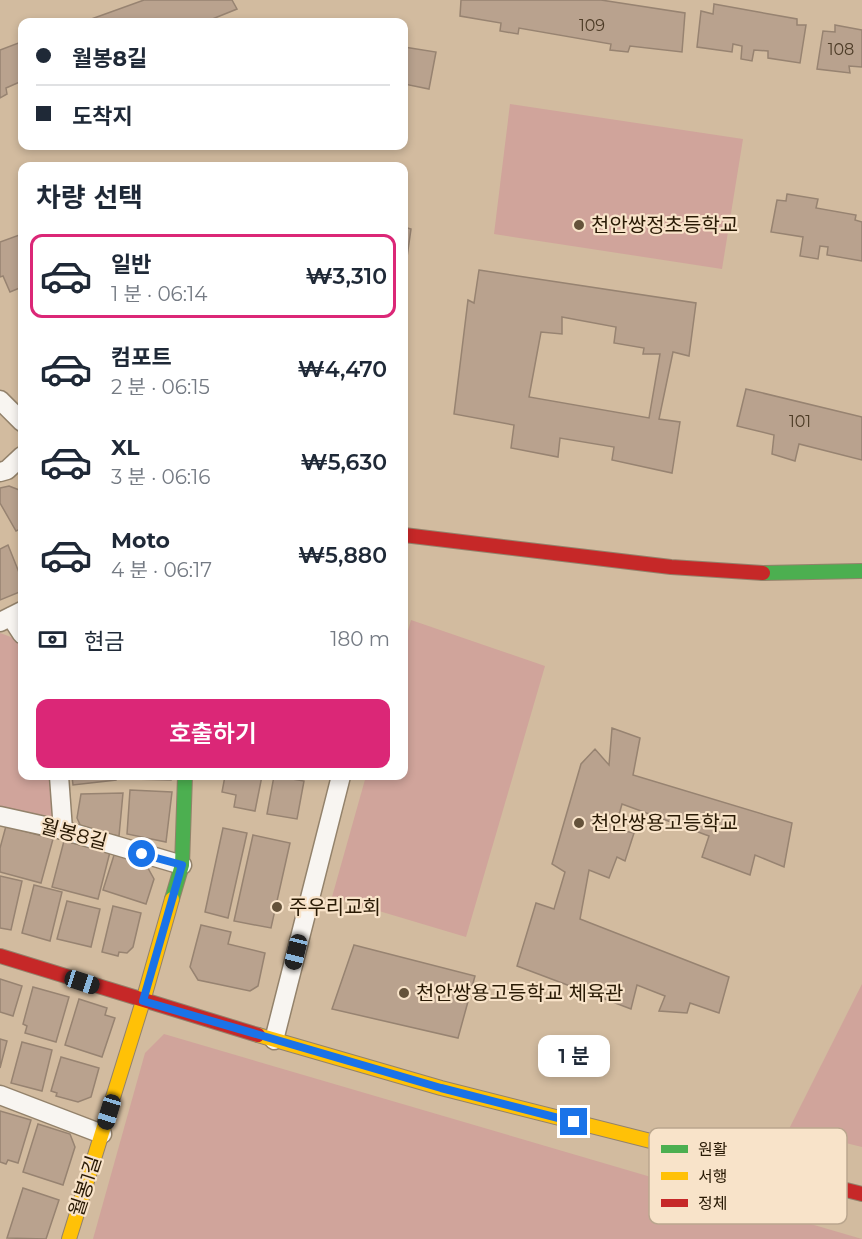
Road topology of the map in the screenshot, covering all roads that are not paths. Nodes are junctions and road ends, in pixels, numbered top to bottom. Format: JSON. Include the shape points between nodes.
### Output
{"nodes":[{"id":1,"x":0,"y":400,"type":"edge"},
{"id":2,"x":18,"y":418,"type":"edge"},
{"id":3,"x":18,"y":460,"type":"edge"},
{"id":4,"x":0,"y":472,"type":"edge"},
{"id":5,"x":408,"y":535,"type":"edge"},
{"id":6,"x":862,"y":571,"type":"edge"},
{"id":7,"x":59,"y":780,"type":"edge"},
{"id":8,"x":184,"y":780,"type":"edge"},
{"id":9,"x":339,"y":780,"type":"edge"},
{"id":10,"x":0,"y":816,"type":"edge"},
{"id":11,"x":63,"y":830,"type":"junction"},
{"id":12,"x":182,"y":865,"type":"junction"},
{"id":13,"x":0,"y":956,"type":"edge"},
{"id":14,"x":143,"y":1001,"type":"junction"},
{"id":15,"x":274,"y":1040,"type":"junction"},
{"id":16,"x":0,"y":1095,"type":"edge"},
{"id":17,"x":102,"y":1134,"type":"junction"},
{"id":18,"x":649,"y":1140,"type":"edge"},
{"id":19,"x":847,"y":1190,"type":"edge"},
{"id":20,"x":862,"y":1194,"type":"edge"},
{"id":21,"x":69,"y":1239,"type":"edge"}],
"edges":[{"from":1,"to":2,"type":"street"},
{"from":3,"to":4,"type":"street"},
{"from":5,"to":6,"type":"street","via":[[671,567],[752,573]]},
{"from":7,"to":11,"type":"street"},
{"from":8,"to":12,"type":"street","name":"월봉1길"},
{"from":9,"to":15,"type":"street"},
{"from":10,"to":11,"type":"street","name":"월봉8길"},
{"from":11,"to":12,"type":"street","name":"월봉8길"},
{"from":12,"to":14,"type":"street","name":"월봉1길"},
{"from":13,"to":14,"type":"street"},
{"from":14,"to":15,"type":"street"},
{"from":14,"to":17,"type":"street","name":"월봉1길"},
{"from":15,"to":18,"type":"street","via":[[441,1088]]},
{"from":16,"to":17,"type":"street","name":"월봉1길"},
{"from":17,"to":21,"type":"street","name":"월봉1길"},
{"from":19,"to":20,"type":"street"}]}
